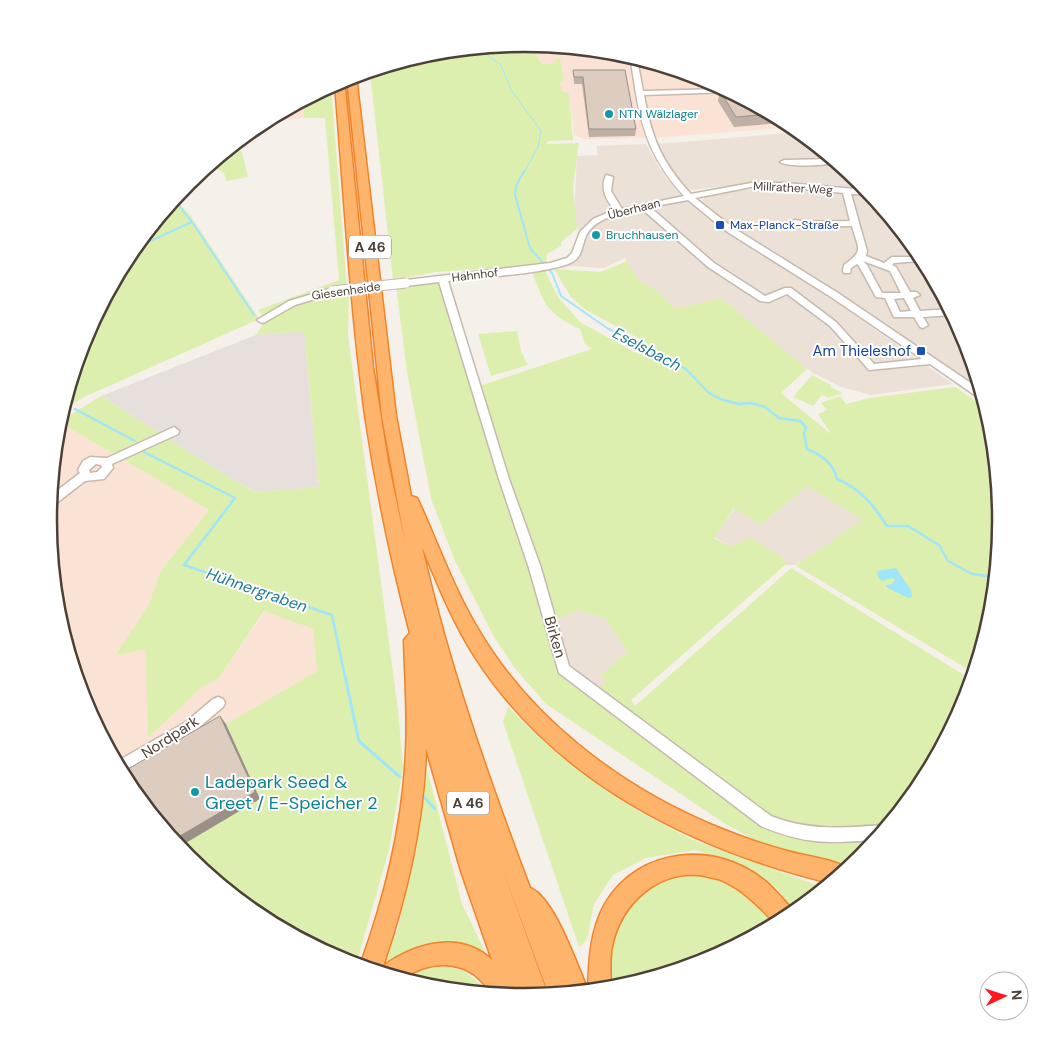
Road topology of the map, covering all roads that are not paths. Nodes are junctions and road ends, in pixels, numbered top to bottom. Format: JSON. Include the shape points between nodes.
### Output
{"nodes":[{"id":1,"x":636,"y":66,"type":"edge"},
{"id":2,"x":353,"y":85,"type":"edge"},
{"id":3,"x":341,"y":90,"type":"edge"},
{"id":4,"x":711,"y":91,"type":"edge"},
{"id":5,"x":641,"y":93,"type":"junction"},
{"id":6,"x":784,"y":162,"type":"dead end"},
{"id":7,"x":824,"y":162,"type":"edge"},
{"id":8,"x":609,"y":177,"type":"dead end"},
{"id":9,"x":846,"y":191,"type":"junction"},
{"id":10,"x":857,"y":192,"type":"edge"},
{"id":11,"x":688,"y":197,"type":"junction"},
{"id":12,"x":644,"y":206,"type":"junction"},
{"id":13,"x":619,"y":211,"type":"junction"},
{"id":14,"x":794,"y":222,"type":"dead end"},
{"id":15,"x":856,"y":223,"type":"junction"},
{"id":16,"x":860,"y":259,"type":"junction"},
{"id":17,"x":913,"y":259,"type":"edge"},
{"id":18,"x":887,"y":266,"type":"junction"},
{"id":19,"x":548,"y":267,"type":"joint"},
{"id":20,"x":847,"y":271,"type":"dead end"},
{"id":21,"x":443,"y":279,"type":"junction"},
{"id":22,"x":406,"y":283,"type":"joint"},
{"id":23,"x":912,"y":295,"type":"junction"},
{"id":24,"x":888,"y":296,"type":"junction"},
{"id":25,"x":912,"y":305,"type":"junction"},
{"id":26,"x":892,"y":306,"type":"junction"},
{"id":27,"x":943,"y":312,"type":"edge"},
{"id":28,"x":917,"y":314,"type":"junction"},
{"id":29,"x":262,"y":320,"type":"dead end"},
{"id":30,"x":923,"y":326,"type":"dead end"},
{"id":31,"x":930,"y":361,"type":"junction"},
{"id":32,"x":974,"y":390,"type":"edge"},
{"id":33,"x":174,"y":431,"type":"dead end"},
{"id":34,"x":398,"y":472,"type":"junction"},
{"id":35,"x":58,"y":496,"type":"edge"},
{"id":36,"x":412,"y":606,"type":"junction"},
{"id":37,"x":414,"y":674,"type":"junction"},
{"id":38,"x":218,"y":703,"type":"dead end"},
{"id":39,"x":125,"y":764,"type":"edge"},
{"id":40,"x":872,"y":833,"type":"edge"},
{"id":41,"x":832,"y":873,"type":"edge"},
{"id":42,"x":521,"y":889,"type":"junction"},
{"id":43,"x":781,"y":912,"type":"edge"},
{"id":44,"x":372,"y":963,"type":"edge"},
{"id":45,"x":394,"y":970,"type":"edge"},
{"id":46,"x":599,"y":982,"type":"edge"},
{"id":47,"x":574,"y":985,"type":"edge"},
{"id":48,"x":499,"y":987,"type":"edge"},
{"id":49,"x":557,"y":987,"type":"edge"},
{"id":50,"x":514,"y":988,"type":"edge"},
{"id":51,"x":533,"y":988,"type":"edge"}],
"edges":[{"from":1,"to":5,"type":"street"},
{"from":2,"to":34,"type":"highway","number":"A 46","via":[[379,339]]},
{"from":3,"to":36,"type":"highway","number":"A 46","via":[[372,406],[386,493]]},
{"from":4,"to":5,"type":"street"},
{"from":5,"to":11,"type":"street","via":[[654,148]]},
{"from":6,"to":7,"type":"street"},
{"from":8,"to":13,"type":"street","via":[[606,185],[608,197]]},
{"from":9,"to":10,"type":"street","name":"Millrather Weg"},
{"from":9,"to":11,"type":"street","name":"Millrather Weg","via":[[757,185]]},
{"from":9,"to":15,"type":"street"},
{"from":11,"to":12,"type":"street","name":"Überhaan"},
{"from":11,"to":31,"type":"street","via":[[723,225],[814,281]]},
{"from":12,"to":13,"type":"street","name":"Überhaan"},
{"from":12,"to":31,"type":"street","via":[[711,265],[763,299],[788,290],[834,324],[872,368]]},
{"from":13,"to":19,"type":"street","name":"Überhaan","via":[[589,226],[570,260]]},
{"from":14,"to":15,"type":"street"},
{"from":15,"to":16,"type":"street","via":[[862,246]]},
{"from":16,"to":18,"type":"street"},
{"from":16,"to":20,"type":"street","via":[[847,267]]},
{"from":16,"to":24,"type":"street","via":[[879,295]]},
{"from":17,"to":18,"type":"street","via":[[892,260]]},
{"from":18,"to":23,"type":"street"},
{"from":19,"to":21,"type":"street","name":"Hahnhof"},
{"from":21,"to":22,"type":"street","name":"Hahnhof"},
{"from":21,"to":40,"type":"street","name":"Birken","via":[[564,669],[766,821],[814,837]]},
{"from":22,"to":29,"type":"street","name":"Giesenheide","bridge":true,"via":[[332,291],[292,303]]},
{"from":23,"to":24,"type":"street"},
{"from":23,"to":25,"type":"street"},
{"from":24,"to":26,"type":"street"},
{"from":25,"to":26,"type":"street"},
{"from":25,"to":28,"type":"street"},
{"from":26,"to":28,"type":"street","via":[[897,315]]},
{"from":27,"to":28,"type":"street"},
{"from":28,"to":30,"type":"street"},
{"from":31,"to":32,"type":"street"},
{"from":33,"to":35,"type":"street","via":[[107,462],[90,462],[85,467],[85,475]]},
{"from":34,"to":41,"type":"highway","via":[[450,590],[482,652],[508,688],[555,737],[609,780],[674,819],[742,849]]},
{"from":34,"to":42,"type":"highway","number":"A 46","via":[[440,651]]},
{"from":36,"to":37,"type":"highway"},
{"from":36,"to":51,"type":"highway","number":"A 46","via":[[456,768]]},
{"from":37,"to":44,"type":"highway","via":[[415,765],[409,825],[389,914]]},
{"from":37,"to":50,"type":"highway","via":[[472,871]]},
{"from":38,"to":39,"type":"street","name":"Nordpark","via":[[191,726]]},
{"from":42,"to":47,"type":"highway","via":[[544,918]]},
{"from":42,"to":49,"type":"highway","number":"A 46"},
{"from":43,"to":46,"type":"highway","via":[[750,882],[724,869],[702,864],[677,865],[653,871],[634,883],[617,902],[605,925],[599,952]]},
{"from":45,"to":48,"type":"highway","via":[[420,955],[454,953],[472,959],[488,972]]}]}
